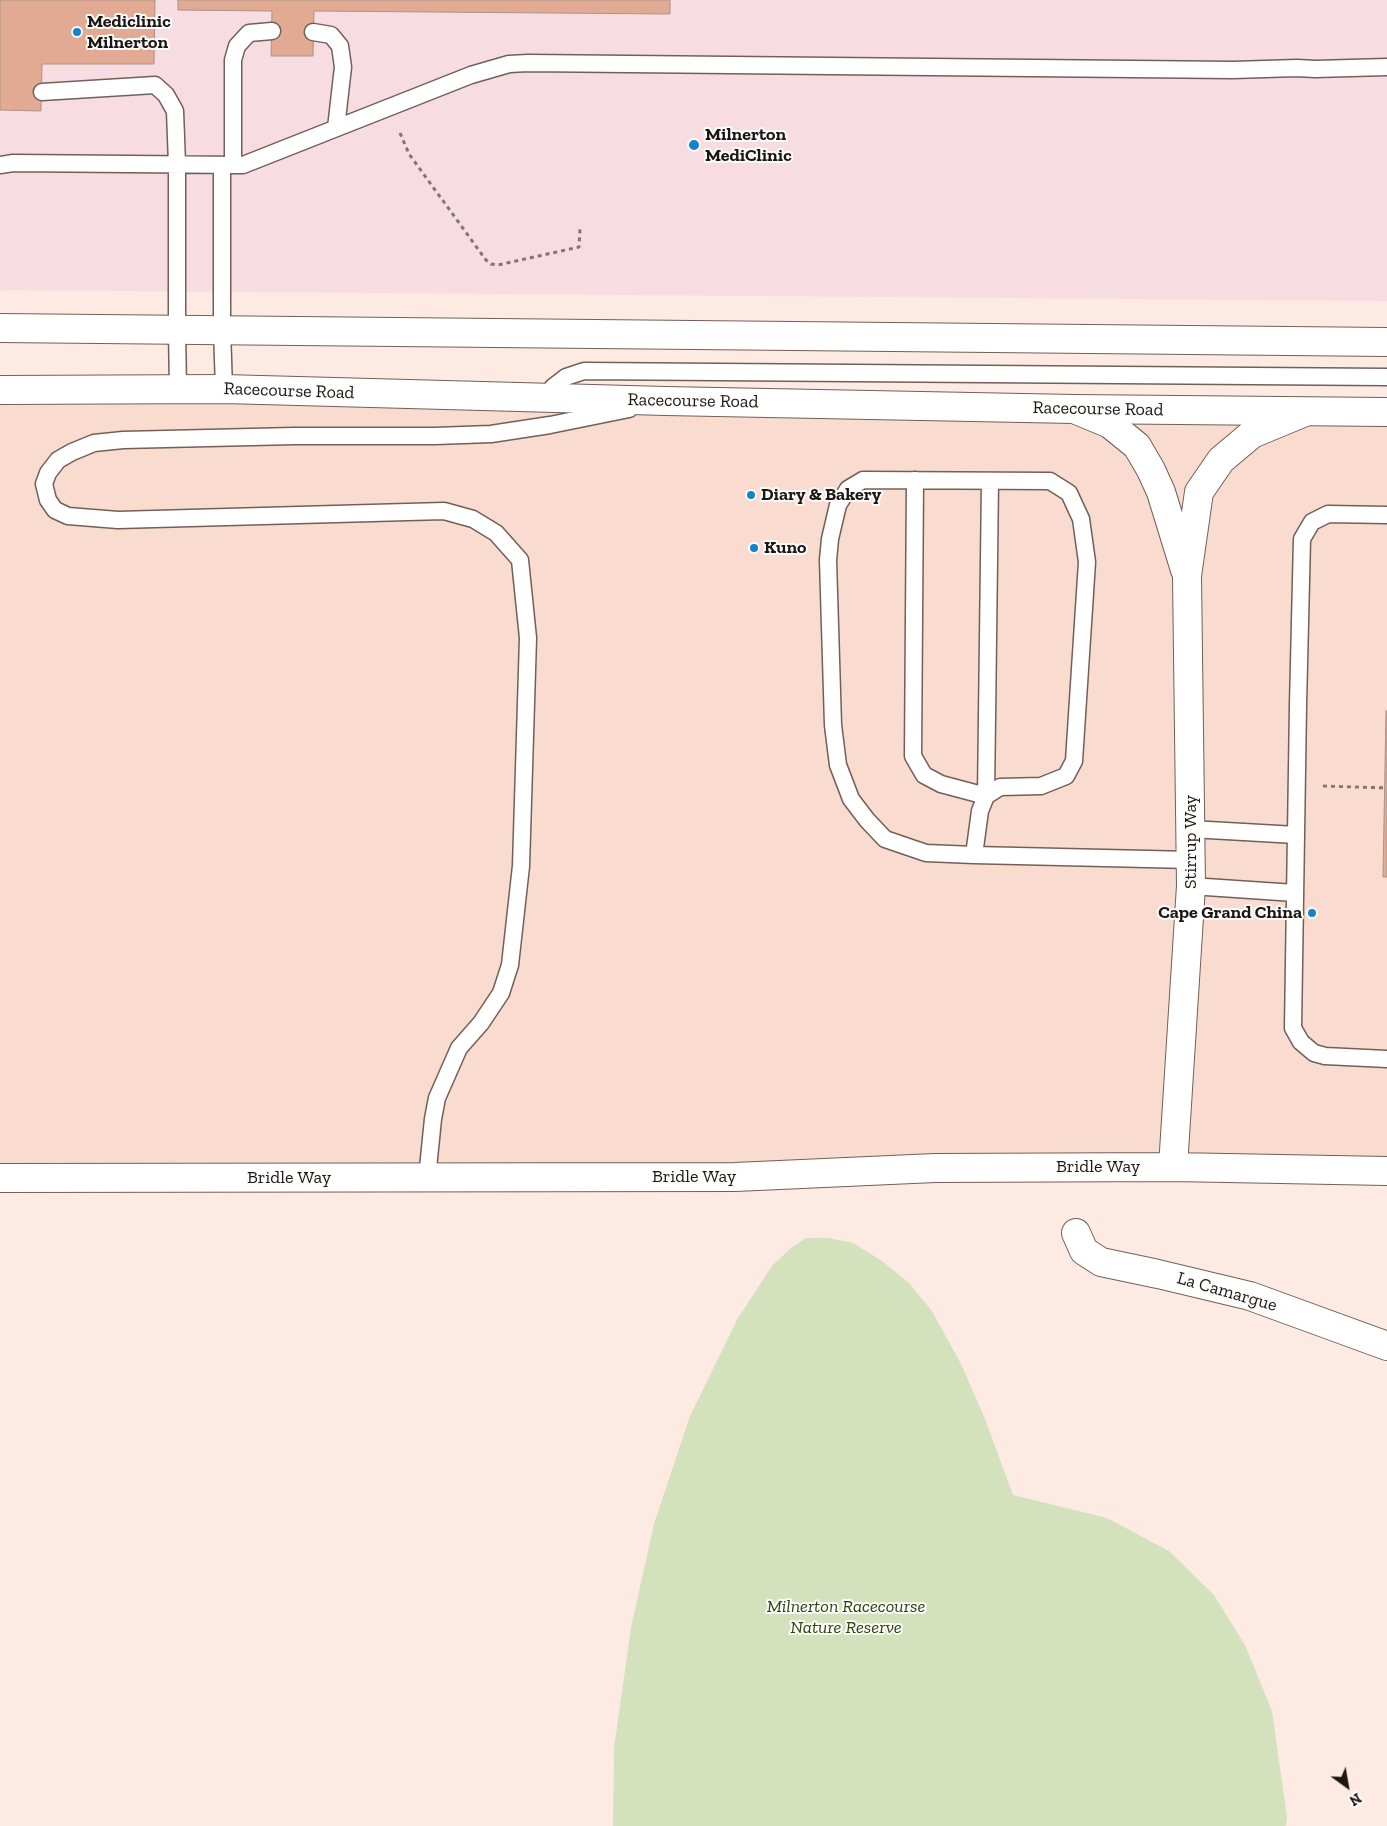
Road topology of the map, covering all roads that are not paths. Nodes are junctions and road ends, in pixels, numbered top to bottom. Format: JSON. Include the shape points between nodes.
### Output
{"nodes":[{"id":1,"x":272,"y":31,"type":"dead end"},
{"id":2,"x":313,"y":32,"type":"dead end"},
{"id":3,"x":1387,"y":67,"type":"edge"},
{"id":4,"x":42,"y":92,"type":"dead end"},
{"id":5,"x":336,"y":128,"type":"junction"},
{"id":6,"x":177,"y":164,"type":"junction"},
{"id":7,"x":0,"y":165,"type":"edge"},
{"id":8,"x":227,"y":165,"type":"junction"},
{"id":9,"x":0,"y":328,"type":"edge"},
{"id":10,"x":177,"y":329,"type":"junction"},
{"id":11,"x":222,"y":329,"type":"junction"},
{"id":12,"x":1387,"y":342,"type":"edge"},
{"id":13,"x":1387,"y":377,"type":"edge"},
{"id":14,"x":224,"y":388,"type":"junction"},
{"id":15,"x":178,"y":389,"type":"junction"},
{"id":16,"x":0,"y":390,"type":"edge"},
{"id":17,"x":548,"y":398,"type":"junction"},
{"id":18,"x":666,"y":401,"type":"junction"},
{"id":19,"x":1074,"y":409,"type":"junction"},
{"id":20,"x":1305,"y":412,"type":"junction"},
{"id":21,"x":1387,"y":412,"type":"edge"},
{"id":22,"x":915,"y":480,"type":"junction"},
{"id":23,"x":990,"y":481,"type":"junction"},
{"id":24,"x":1387,"y":515,"type":"edge"},
{"id":25,"x":1188,"y":576,"type":"junction"},
{"id":26,"x":986,"y":796,"type":"junction"},
{"id":27,"x":1191,"y":829,"type":"junction"},
{"id":28,"x":1296,"y":835,"type":"junction"},
{"id":29,"x":974,"y":855,"type":"junction"},
{"id":30,"x":1191,"y":873,"type":"junction"},
{"id":31,"x":1295,"y":893,"type":"junction"},
{"id":32,"x":1387,"y":1059,"type":"edge"},
{"id":33,"x":1173,"y":1167,"type":"junction"},
{"id":34,"x":1387,"y":1172,"type":"edge"},
{"id":35,"x":0,"y":1178,"type":"edge"},
{"id":36,"x":427,"y":1178,"type":"junction"},
{"id":37,"x":1076,"y":1234,"type":"dead end"},
{"id":38,"x":1387,"y":1346,"type":"edge"}],
"edges":[{"from":1,"to":8,"type":"lane","via":[[249,33],[237,46],[233,60]]},
{"from":2,"to":5,"type":"lane","via":[[331,35],[340,46],[343,67]]},
{"from":3,"to":5,"type":"lane","via":[[1233,70],[509,64],[489,68]]},
{"from":4,"to":6,"type":"lane","via":[[155,85],[166,95],[175,111]]},
{"from":5,"to":8,"type":"lane","via":[[243,165]]},
{"from":6,"to":7,"type":"lane"},
{"from":6,"to":8,"type":"lane"},
{"from":6,"to":10,"type":"lane"},
{"from":8,"to":11,"type":"lane"},
{"from":9,"to":10,"type":"main road"},
{"from":10,"to":11,"type":"main road"},
{"from":10,"to":15,"type":"lane"},
{"from":11,"to":12,"type":"main road"},
{"from":11,"to":14,"type":"lane"},
{"from":13,"to":17,"type":"lane","via":[[584,371],[566,377],[553,387]]},
{"from":14,"to":15,"type":"main road","name":"Racecourse Road"},
{"from":14,"to":17,"type":"main road","name":"Racecourse Road"},
{"from":15,"to":16,"type":"main road","name":"Racecourse Road"},
{"from":17,"to":18,"type":"main road","name":"Racecourse Road"},
{"from":18,"to":19,"type":"main road","name":"Racecourse Road"},
{"from":18,"to":36,"type":"lane","via":[[550,426],[491,434],[94,443],[58,460],[44,484],[48,500],[55,510],[68,516],[118,520],[444,511],[473,518],[496,532],[520,560],[528,638],[521,866],[510,965],[501,993],[459,1048],[437,1098]]},
{"from":19,"to":20,"type":"main road","name":"Racecourse Road"},
{"from":19,"to":25,"type":"main road","name":"Stirrup Way","via":[[1110,424],[1138,446],[1161,492]]},
{"from":20,"to":21,"type":"main road","name":"Racecourse Road"},
{"from":20,"to":25,"type":"main road","name":"Stirrup Way","via":[[1252,434],[1221,460],[1199,492]]},
{"from":22,"to":23,"type":"lane"},
{"from":22,"to":26,"type":"lane","via":[[913,756],[924,775],[941,784]]},
{"from":22,"to":29,"type":"lane","via":[[863,480],[848,488],[838,505],[828,560],[838,765],[851,799],[885,839],[926,853]]},
{"from":23,"to":26,"type":"lane"},
{"from":23,"to":26,"type":"lane","via":[[1050,481],[1069,493],[1081,519],[1087,562],[1074,761],[1066,776],[1041,786],[1000,787]]},
{"from":24,"to":28,"type":"lane","via":[[1328,514],[1312,522],[1302,539]]},
{"from":25,"to":27,"type":"main road","name":"Stirrup Way"},
{"from":26,"to":29,"type":"lane","via":[[980,811]]},
{"from":27,"to":28,"type":"lane"},
{"from":27,"to":30,"type":"main road","name":"Stirrup Way"},
{"from":28,"to":31,"type":"lane"},
{"from":29,"to":30,"type":"lane"},
{"from":30,"to":31,"type":"lane"},
{"from":30,"to":33,"type":"main road","name":"Stirrup Way"},
{"from":31,"to":32,"type":"lane","via":[[1294,1032],[1314,1053]]},
{"from":33,"to":34,"type":"main road","name":"Bridle Way"},
{"from":33,"to":36,"type":"main road","name":"Bridle Way","via":[[935,1168],[735,1178]]},
{"from":35,"to":36,"type":"main road","name":"Bridle Way"},
{"from":37,"to":38,"type":"main road","name":"La Camargue","via":[[1084,1251],[1101,1262],[1250,1296]]}]}
